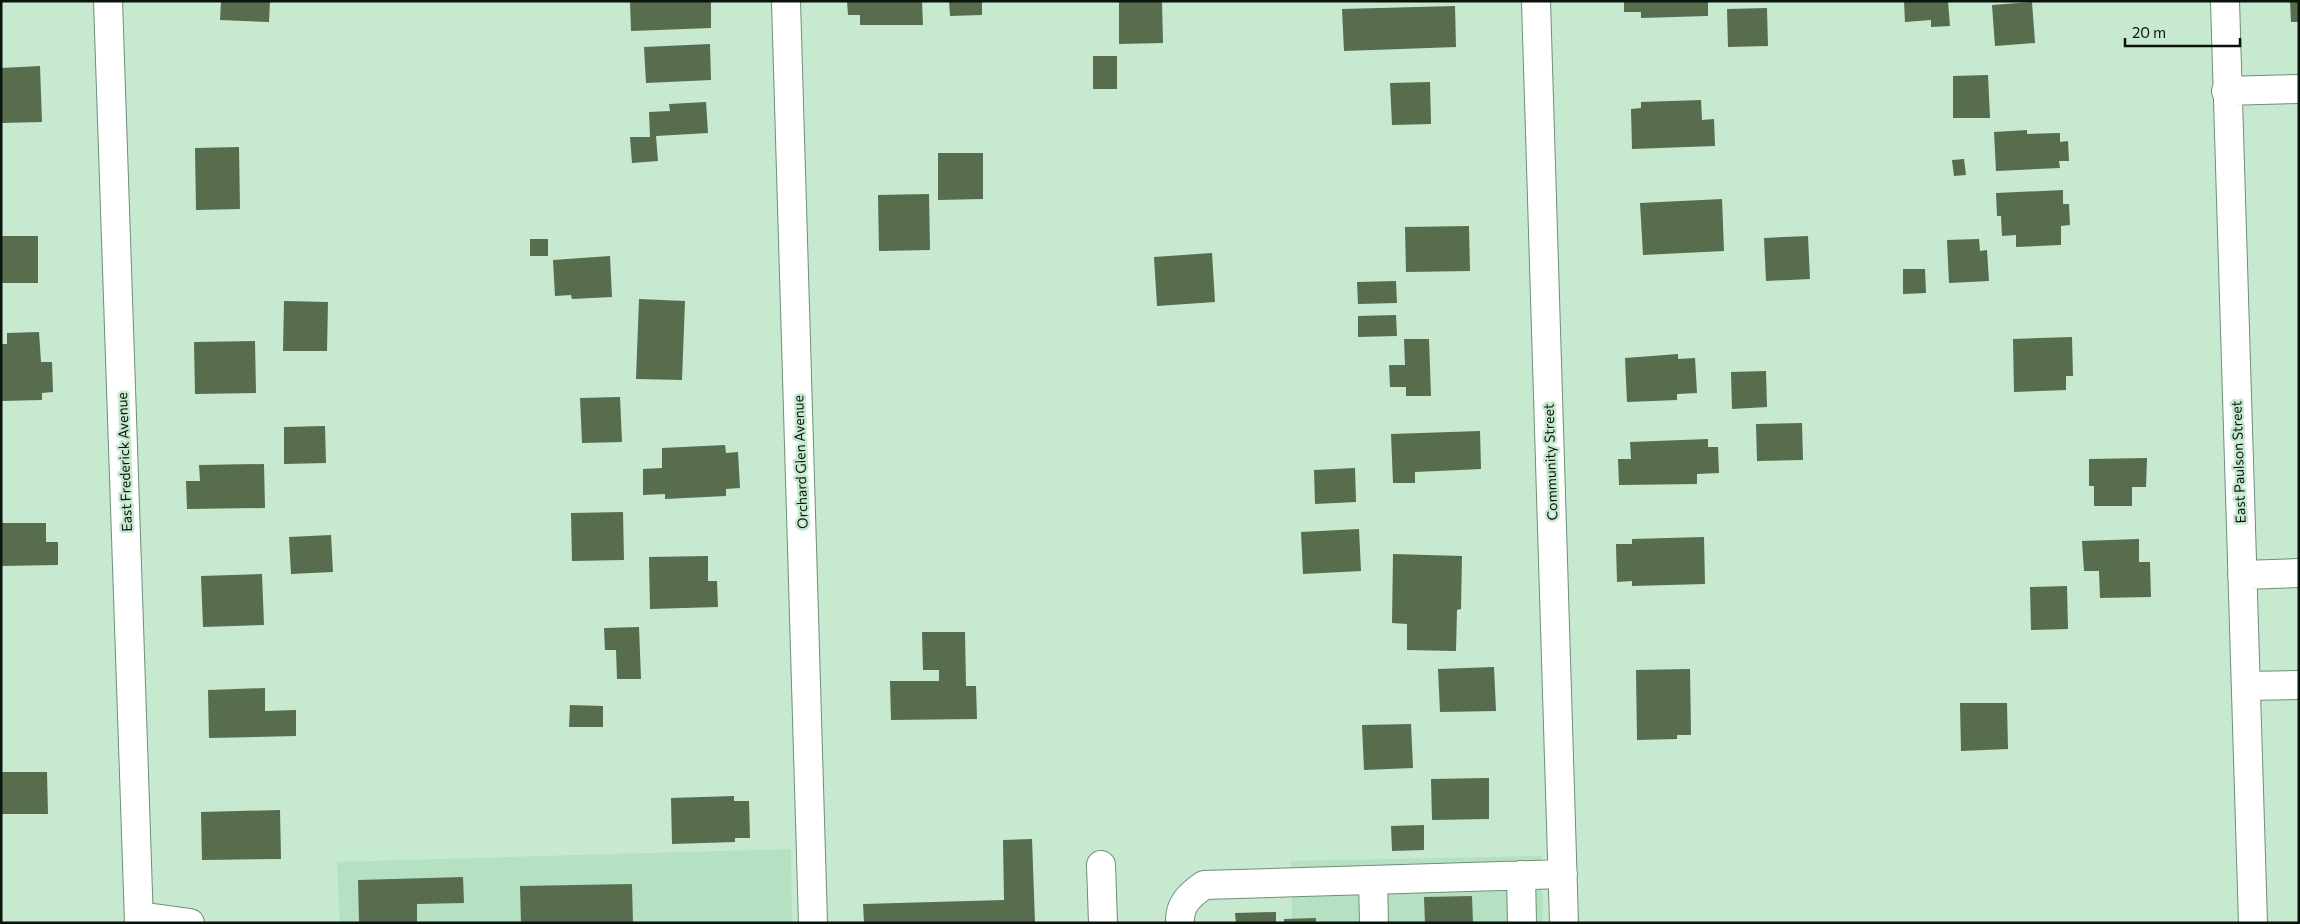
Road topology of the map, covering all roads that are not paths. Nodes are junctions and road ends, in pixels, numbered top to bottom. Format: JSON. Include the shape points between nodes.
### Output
{"nodes":[{"id":1,"x":108,"y":1,"type":"edge"},
{"id":2,"x":786,"y":1,"type":"edge"},
{"id":3,"x":1536,"y":1,"type":"edge"},
{"id":4,"x":2225,"y":1,"type":"edge"},
{"id":5,"x":2299,"y":89,"type":"edge"},
{"id":6,"x":2226,"y":91,"type":"junction"},
{"id":7,"x":2299,"y":574,"type":"edge"},
{"id":8,"x":2242,"y":575,"type":"junction"},
{"id":9,"x":2299,"y":685,"type":"edge"},
{"id":10,"x":2246,"y":686,"type":"junction"},
{"id":11,"x":1101,"y":865,"type":"dead end"},
{"id":12,"x":1563,"y":874,"type":"junction"},
{"id":13,"x":1521,"y":875,"type":"junction"},
{"id":14,"x":1373,"y":880,"type":"junction"},
{"id":15,"x":139,"y":920,"type":"edge"},
{"id":16,"x":190,"y":923,"type":"edge"},
{"id":17,"x":813,"y":923,"type":"edge"},
{"id":18,"x":1104,"y":923,"type":"edge"},
{"id":19,"x":1180,"y":923,"type":"edge"},
{"id":20,"x":1374,"y":923,"type":"edge"},
{"id":21,"x":1522,"y":923,"type":"edge"},
{"id":22,"x":1564,"y":923,"type":"edge"},
{"id":23,"x":2253,"y":923,"type":"edge"}],
"edges":[{"from":1,"to":15,"type":"street","name":"East Frederick Avenue"},
{"from":2,"to":17,"type":"street","name":"Orchard Glen Avenue"},
{"from":3,"to":12,"type":"street","name":"Community Street"},
{"from":4,"to":6,"type":"street","name":"East Paulson Street"},
{"from":5,"to":6,"type":"street"},
{"from":6,"to":8,"type":"street","name":"East Paulson Street"},
{"from":7,"to":8,"type":"street"},
{"from":8,"to":10,"type":"street","name":"East Paulson Street"},
{"from":9,"to":10,"type":"street"},
{"from":10,"to":23,"type":"street","name":"East Paulson Street"},
{"from":11,"to":18,"type":"street"},
{"from":12,"to":13,"type":"street"},
{"from":12,"to":22,"type":"street","name":"Community Street"},
{"from":13,"to":14,"type":"street"},
{"from":13,"to":21,"type":"street"},
{"from":14,"to":19,"type":"street","via":[[1204,885],[1187,897]]},
{"from":14,"to":20,"type":"street"},
{"from":15,"to":16,"type":"street"}]}
